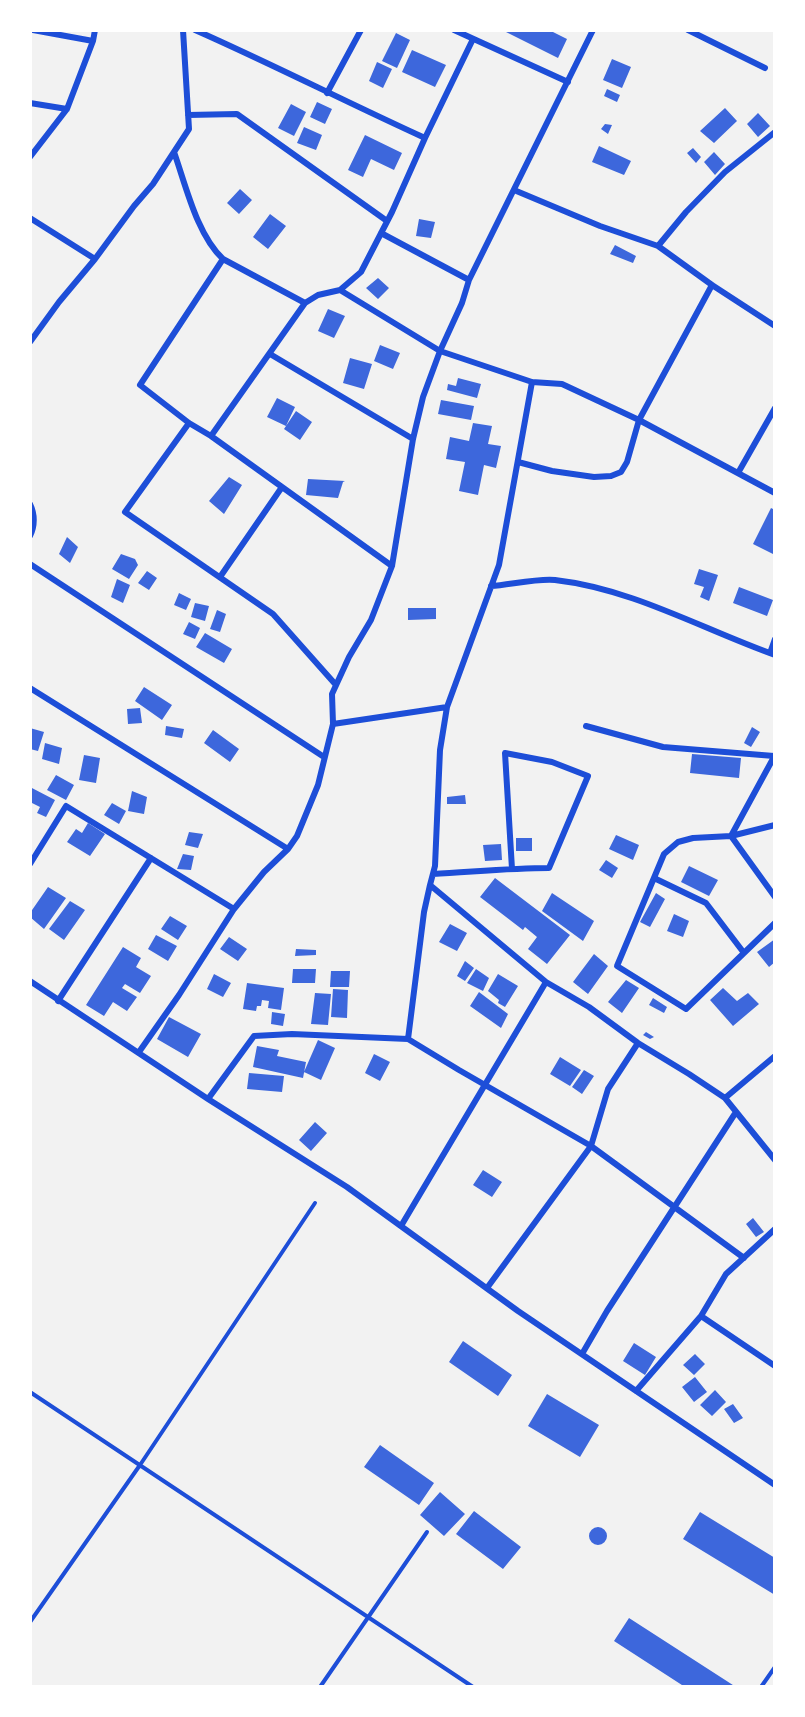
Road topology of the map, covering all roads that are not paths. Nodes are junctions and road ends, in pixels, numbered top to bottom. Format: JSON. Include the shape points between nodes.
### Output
{"nodes":[{"id":1,"x":33,"y":30,"type":"edge"},
{"id":2,"x":95,"y":30,"type":"edge"},
{"id":3,"x":183,"y":30,"type":"edge"},
{"id":4,"x":195,"y":30,"type":"edge"},
{"id":5,"x":361,"y":30,"type":"edge"},
{"id":6,"x":454,"y":30,"type":"edge"},
{"id":7,"x":593,"y":30,"type":"edge"},
{"id":8,"x":687,"y":30,"type":"edge"},
{"id":9,"x":473,"y":39,"type":"junction"},
{"id":10,"x":93,"y":41,"type":"junction"},
{"id":11,"x":765,"y":68,"type":"dead end"},
{"id":12,"x":568,"y":82,"type":"junction"},
{"id":13,"x":327,"y":93,"type":"junction"},
{"id":14,"x":30,"y":103,"type":"edge"},
{"id":15,"x":67,"y":109,"type":"junction"},
{"id":16,"x":188,"y":115,"type":"junction"},
{"id":17,"x":775,"y":132,"type":"edge"},
{"id":18,"x":425,"y":138,"type":"junction"},
{"id":19,"x":174,"y":152,"type":"junction"},
{"id":20,"x":30,"y":157,"type":"edge"},
{"id":21,"x":514,"y":190,"type":"junction"},
{"id":22,"x":30,"y":218,"type":"edge"},
{"id":23,"x":387,"y":221,"type":"junction"},
{"id":24,"x":381,"y":233,"type":"junction"},
{"id":25,"x":658,"y":246,"type":"junction"},
{"id":26,"x":95,"y":259,"type":"junction"},
{"id":27,"x":223,"y":260,"type":"junction"},
{"id":28,"x":469,"y":280,"type":"junction"},
{"id":29,"x":712,"y":285,"type":"junction"},
{"id":30,"x":340,"y":291,"type":"junction"},
{"id":31,"x":305,"y":303,"type":"junction"},
{"id":32,"x":775,"y":326,"type":"edge"},
{"id":33,"x":30,"y":342,"type":"edge"},
{"id":34,"x":440,"y":351,"type":"junction"},
{"id":35,"x":270,"y":354,"type":"junction"},
{"id":36,"x":532,"y":382,"type":"junction"},
{"id":37,"x":775,"y":408,"type":"edge"},
{"id":38,"x":639,"y":420,"type":"junction"},
{"id":39,"x":189,"y":423,"type":"junction"},
{"id":40,"x":211,"y":436,"type":"junction"},
{"id":41,"x":413,"y":439,"type":"junction"},
{"id":42,"x":518,"y":462,"type":"junction"},
{"id":43,"x":738,"y":472,"type":"junction"},
{"id":44,"x":282,"y":487,"type":"junction"},
{"id":45,"x":775,"y":493,"type":"edge"},
{"id":46,"x":30,"y":504,"type":"edge"},
{"id":47,"x":30,"y":536,"type":"edge"},
{"id":48,"x":30,"y":564,"type":"edge"},
{"id":49,"x":392,"y":567,"type":"junction"},
{"id":50,"x":220,"y":577,"type":"junction"},
{"id":51,"x":491,"y":586,"type":"junction"},
{"id":52,"x":775,"y":639,"type":"edge"},
{"id":53,"x":773,"y":654,"type":"edge"},
{"id":54,"x":336,"y":685,"type":"junction"},
{"id":55,"x":30,"y":688,"type":"edge"},
{"id":56,"x":447,"y":707,"type":"junction"},
{"id":57,"x":333,"y":724,"type":"junction"},
{"id":58,"x":586,"y":726,"type":"dead end"},
{"id":59,"x":775,"y":756,"type":"edge"},
{"id":60,"x":324,"y":757,"type":"junction"},
{"id":61,"x":775,"y":825,"type":"edge"},
{"id":62,"x":731,"y":836,"type":"junction"},
{"id":63,"x":288,"y":849,"type":"junction"},
{"id":64,"x":151,"y":858,"type":"junction"},
{"id":65,"x":30,"y":864,"type":"edge"},
{"id":66,"x":512,"y":869,"type":"junction"},
{"id":67,"x":433,"y":874,"type":"junction"},
{"id":68,"x":654,"y":878,"type":"junction"},
{"id":69,"x":430,"y":885,"type":"junction"},
{"id":70,"x":775,"y":897,"type":"edge"},
{"id":71,"x":234,"y":909,"type":"junction"},
{"id":72,"x":775,"y":923,"type":"edge"},
{"id":73,"x":744,"y":953,"type":"junction"},
{"id":74,"x":30,"y":981,"type":"edge"},
{"id":75,"x":546,"y":982,"type":"junction"},
{"id":76,"x":58,"y":1001,"type":"junction"},
{"id":77,"x":408,"y":1039,"type":"junction"},
{"id":78,"x":638,"y":1043,"type":"junction"},
{"id":79,"x":139,"y":1052,"type":"junction"},
{"id":80,"x":775,"y":1056,"type":"edge"},
{"id":81,"x":486,"y":1085,"type":"junction"},
{"id":82,"x":725,"y":1098,"type":"junction"},
{"id":83,"x":208,"y":1099,"type":"junction"},
{"id":84,"x":736,"y":1112,"type":"junction"},
{"id":85,"x":591,"y":1146,"type":"junction"},
{"id":86,"x":775,"y":1160,"type":"edge"},
{"id":87,"x":315,"y":1203,"type":"dead end"},
{"id":88,"x":675,"y":1207,"type":"junction"},
{"id":89,"x":402,"y":1226,"type":"junction"},
{"id":90,"x":775,"y":1229,"type":"edge"},
{"id":91,"x":744,"y":1258,"type":"junction"},
{"id":92,"x":487,"y":1288,"type":"junction"},
{"id":93,"x":701,"y":1316,"type":"junction"},
{"id":94,"x":582,"y":1354,"type":"junction"},
{"id":95,"x":775,"y":1366,"type":"edge"},
{"id":96,"x":636,"y":1391,"type":"junction"},
{"id":97,"x":30,"y":1392,"type":"edge"},
{"id":98,"x":140,"y":1465,"type":"junction"},
{"id":99,"x":775,"y":1485,"type":"edge"},
{"id":100,"x":427,"y":1532,"type":"dead end"},
{"id":101,"x":368,"y":1617,"type":"junction"},
{"id":102,"x":30,"y":1622,"type":"edge"},
{"id":103,"x":775,"y":1667,"type":"edge"},
{"id":104,"x":320,"y":1687,"type":"edge"},
{"id":105,"x":473,"y":1687,"type":"edge"},
{"id":106,"x":761,"y":1687,"type":"edge"}],
"edges":[{"from":1,"to":10,"type":"street"},
{"from":2,"to":10,"type":"street"},
{"from":3,"to":16,"type":"street"},
{"from":4,"to":13,"type":"street"},
{"from":5,"to":13,"type":"street"},
{"from":6,"to":9,"type":"street"},
{"from":7,"to":12,"type":"street"},
{"from":8,"to":11,"type":"street"},
{"from":9,"to":12,"type":"street"},
{"from":9,"to":18,"type":"street"},
{"from":10,"to":15,"type":"street"},
{"from":12,"to":21,"type":"street"},
{"from":13,"to":18,"type":"street"},
{"from":14,"to":15,"type":"street"},
{"from":15,"to":20,"type":"street"},
{"from":16,"to":19,"type":"street","via":[[189,129]]},
{"from":16,"to":23,"type":"street","via":[[237,114]]},
{"from":17,"to":25,"type":"street","via":[[725,172]]},
{"from":18,"to":23,"type":"street"},
{"from":19,"to":26,"type":"street"},
{"from":19,"to":27,"type":"street","via":[[203,233]]},
{"from":21,"to":25,"type":"street"},
{"from":21,"to":28,"type":"street"},
{"from":22,"to":26,"type":"street"},
{"from":23,"to":24,"type":"street"},
{"from":24,"to":28,"type":"street"},
{"from":24,"to":30,"type":"street","via":[[361,272]]},
{"from":25,"to":29,"type":"street"},
{"from":26,"to":33,"type":"street"},
{"from":27,"to":31,"type":"street"},
{"from":27,"to":39,"type":"street","via":[[140,385]]},
{"from":28,"to":34,"type":"street"},
{"from":29,"to":32,"type":"street"},
{"from":29,"to":38,"type":"street"},
{"from":30,"to":31,"type":"street","via":[[318,295]]},
{"from":30,"to":34,"type":"street"},
{"from":31,"to":35,"type":"street"},
{"from":34,"to":36,"type":"street"},
{"from":34,"to":41,"type":"street"},
{"from":35,"to":40,"type":"street"},
{"from":35,"to":41,"type":"street"},
{"from":36,"to":38,"type":"street","via":[[562,384]]},
{"from":36,"to":42,"type":"street"},
{"from":37,"to":43,"type":"street"},
{"from":38,"to":42,"type":"street","via":[[627,462],[621,472],[611,476],[552,471]]},
{"from":38,"to":43,"type":"street"},
{"from":39,"to":40,"type":"street"},
{"from":39,"to":50,"type":"street","via":[[125,512]]},
{"from":40,"to":44,"type":"street"},
{"from":41,"to":49,"type":"street"},
{"from":42,"to":51,"type":"street","via":[[499,565]]},
{"from":43,"to":45,"type":"street"},
{"from":44,"to":49,"type":"street"},
{"from":44,"to":50,"type":"street"},
{"from":46,"to":47,"type":"street","via":[[34,512]]},
{"from":48,"to":60,"type":"street"},
{"from":49,"to":54,"type":"street","via":[[371,620]]},
{"from":50,"to":54,"type":"street","via":[[273,614]]},
{"from":51,"to":53,"type":"street","via":[[553,580],[625,595]]},
{"from":51,"to":56,"type":"street"},
{"from":52,"to":53,"type":"street"},
{"from":54,"to":57,"type":"street","via":[[332,694]]},
{"from":55,"to":63,"type":"street"},
{"from":56,"to":57,"type":"street"},
{"from":56,"to":67,"type":"street","via":[[440,750]]},
{"from":57,"to":60,"type":"street"},
{"from":58,"to":59,"type":"street","via":[[663,747]]},
{"from":59,"to":62,"type":"street"},
{"from":60,"to":63,"type":"street","via":[[318,785],[297,837]]},
{"from":61,"to":62,"type":"street"},
{"from":62,"to":68,"type":"street","via":[[678,842],[664,854]]},
{"from":62,"to":70,"type":"street"},
{"from":63,"to":71,"type":"street"},
{"from":64,"to":65,"type":"street","via":[[66,806]]},
{"from":64,"to":71,"type":"street"},
{"from":64,"to":76,"type":"street"},
{"from":66,"to":66,"type":"street","via":[[549,868],[588,776],[552,762],[505,753]]},
{"from":66,"to":67,"type":"street"},
{"from":67,"to":69,"type":"street"},
{"from":68,"to":73,"type":"street","via":[[706,903]]},
{"from":68,"to":73,"type":"street","via":[[617,966],[686,1009]]},
{"from":69,"to":75,"type":"street"},
{"from":69,"to":77,"type":"street"},
{"from":71,"to":79,"type":"street"},
{"from":72,"to":73,"type":"street"},
{"from":74,"to":76,"type":"street"},
{"from":75,"to":78,"type":"street"},
{"from":75,"to":81,"type":"street"},
{"from":76,"to":79,"type":"street"},
{"from":77,"to":81,"type":"street"},
{"from":77,"to":83,"type":"street","via":[[254,1036]]},
{"from":78,"to":82,"type":"street"},
{"from":78,"to":85,"type":"street","via":[[608,1089]]},
{"from":79,"to":83,"type":"street"},
{"from":80,"to":82,"type":"street"},
{"from":81,"to":85,"type":"street"},
{"from":81,"to":89,"type":"street"},
{"from":82,"to":84,"type":"street"},
{"from":83,"to":89,"type":"street"},
{"from":84,"to":86,"type":"street"},
{"from":84,"to":88,"type":"street"},
{"from":85,"to":88,"type":"street"},
{"from":85,"to":92,"type":"street"},
{"from":87,"to":98,"type":"lane"},
{"from":88,"to":91,"type":"street"},
{"from":88,"to":94,"type":"street"},
{"from":89,"to":92,"type":"street"},
{"from":90,"to":91,"type":"street"},
{"from":91,"to":93,"type":"street","via":[[726,1274]]},
{"from":92,"to":94,"type":"street"},
{"from":93,"to":95,"type":"street"},
{"from":93,"to":96,"type":"street"},
{"from":94,"to":96,"type":"street"},
{"from":96,"to":99,"type":"street"},
{"from":97,"to":98,"type":"lane"},
{"from":98,"to":101,"type":"lane"},
{"from":98,"to":102,"type":"lane"},
{"from":100,"to":101,"type":"lane"},
{"from":101,"to":104,"type":"lane"},
{"from":101,"to":105,"type":"lane"},
{"from":103,"to":106,"type":"lane"}]}
